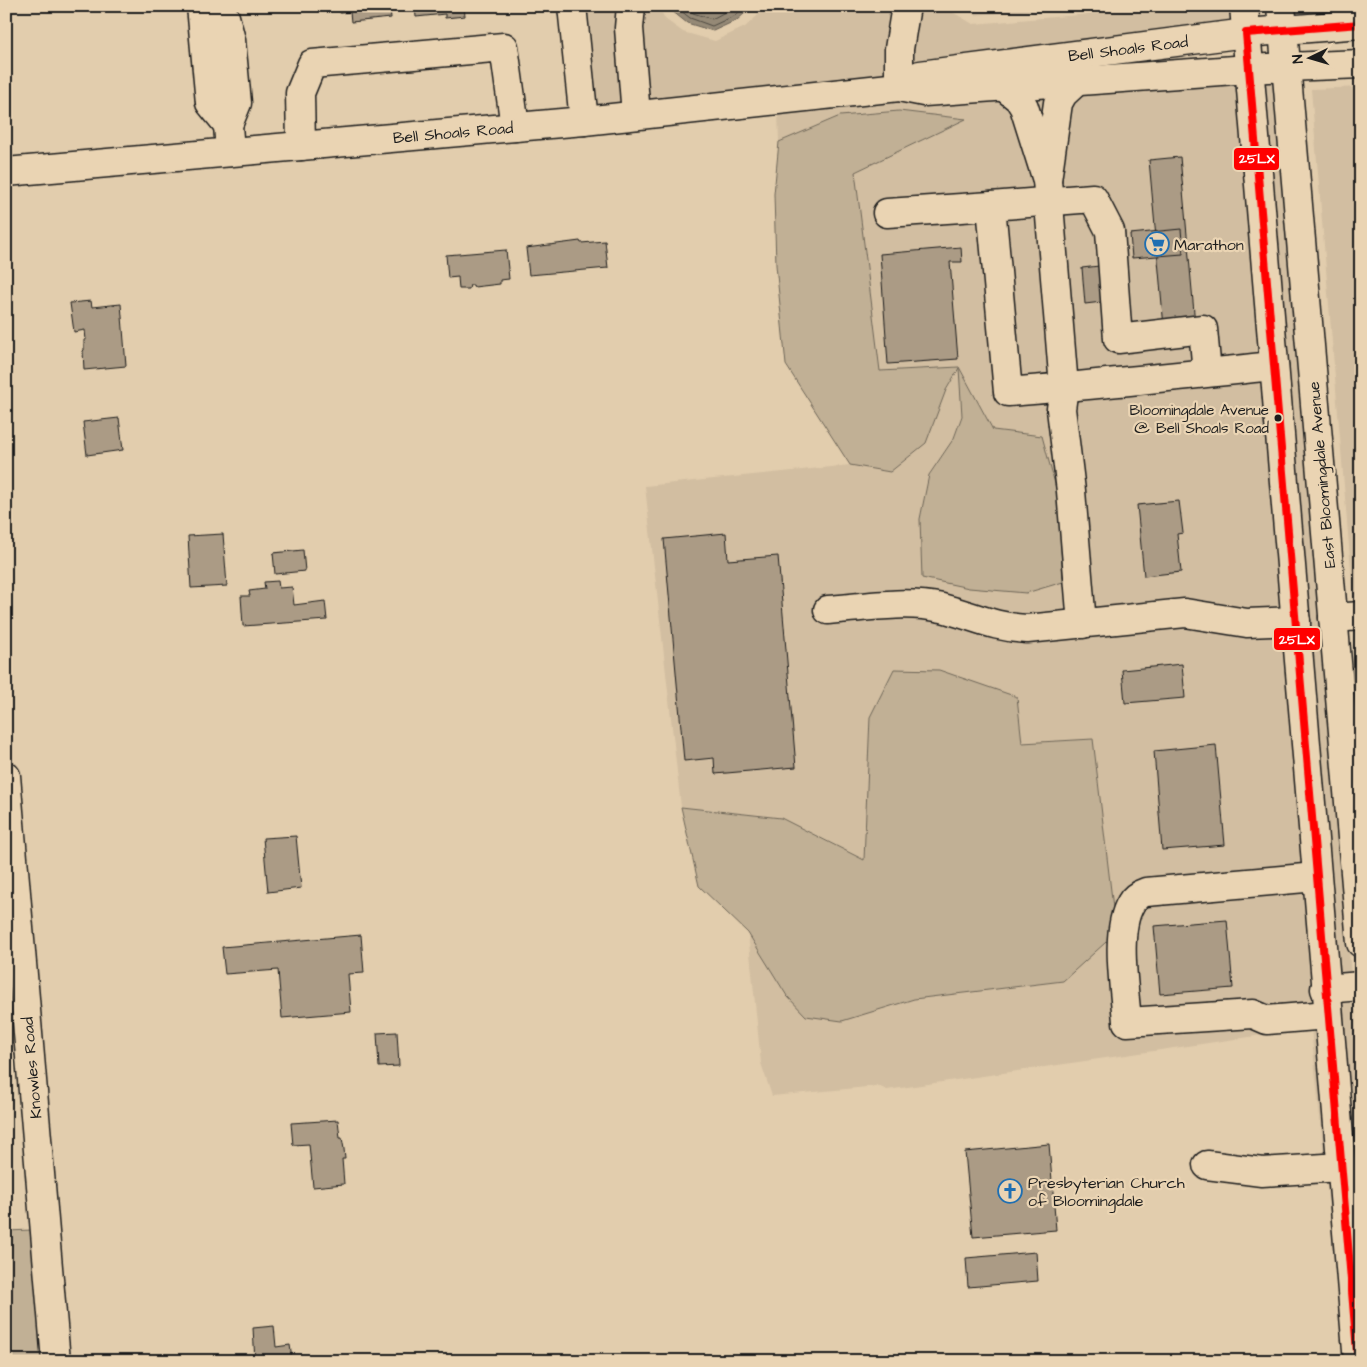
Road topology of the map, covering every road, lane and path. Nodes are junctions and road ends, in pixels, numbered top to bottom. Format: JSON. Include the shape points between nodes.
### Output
{"nodes":[{"id":1,"x":201,"y":6,"type":"edge"},
{"id":2,"x":210,"y":6,"type":"edge"},
{"id":3,"x":572,"y":6,"type":"edge"},
{"id":4,"x":630,"y":6,"type":"edge"},
{"id":5,"x":906,"y":6,"type":"edge"},
{"id":6,"x":1244,"y":6,"type":"edge"},
{"id":7,"x":1282,"y":18,"type":"edge"},
{"id":8,"x":1361,"y":24,"type":"edge"},
{"id":9,"x":1246,"y":33,"type":"junction"},
{"id":10,"x":232,"y":49,"type":"junction"},
{"id":11,"x":205,"y":51,"type":"junction"},
{"id":12,"x":1361,"y":64,"type":"edge"},
{"id":13,"x":1287,"y":68,"type":"junction"},
{"id":14,"x":1249,"y":69,"type":"junction"},
{"id":15,"x":1076,"y":81,"type":"junction"},
{"id":16,"x":1003,"y":86,"type":"junction"},
{"id":17,"x":899,"y":87,"type":"junction"},
{"id":18,"x":636,"y":115,"type":"junction"},
{"id":19,"x":584,"y":121,"type":"junction"},
{"id":20,"x":228,"y":125,"type":"junction"},
{"id":21,"x":515,"y":127,"type":"junction"},
{"id":22,"x":301,"y":146,"type":"junction"},
{"id":23,"x":230,"y":152,"type":"junction"},
{"id":24,"x":6,"y":172,"type":"edge"},
{"id":25,"x":1048,"y":191,"type":"junction"},
{"id":26,"x":990,"y":206,"type":"junction"},
{"id":27,"x":887,"y":213,"type":"dead end"},
{"id":28,"x":1118,"y":339,"type":"junction"},
{"id":29,"x":1274,"y":366,"type":"junction"},
{"id":30,"x":1207,"y":373,"type":"junction"},
{"id":31,"x":1123,"y":382,"type":"junction"},
{"id":32,"x":1064,"y":387,"type":"junction"},
{"id":33,"x":828,"y":610,"type":"dead end"},
{"id":34,"x":1361,"y":616,"type":"edge"},
{"id":35,"x":1333,"y":618,"type":"junction"},
{"id":36,"x":1296,"y":621,"type":"junction"},
{"id":37,"x":1082,"y":624,"type":"junction"},
{"id":38,"x":6,"y":776,"type":"edge"},
{"id":39,"x":1316,"y":877,"type":"junction"},
{"id":40,"x":1361,"y":943,"type":"edge"},
{"id":41,"x":1361,"y":986,"type":"edge"},
{"id":42,"x":1326,"y":1002,"type":"junction"},
{"id":43,"x":1207,"y":1165,"type":"dead end"},
{"id":44,"x":1341,"y":1167,"type":"junction"},
{"id":45,"x":56,"y":1361,"type":"edge"},
{"id":46,"x":1361,"y":1361,"type":"edge"}],
"edges":[{"from":1,"to":11,"type":"main road"},
{"from":2,"to":10,"type":"main road","via":[[225,17]]},
{"from":3,"to":19,"type":"main road"},
{"from":4,"to":18,"type":"main road"},
{"from":5,"to":17,"type":"main road","via":[[899,49]]},
{"from":6,"to":9,"type":"main road"},
{"from":7,"to":8,"type":"main road","name":"Bell Shoals Road"},
{"from":7,"to":9,"type":"main road","name":"Bell Shoals Road"},
{"from":7,"to":13,"type":"main road","name":"East Bloomingdale Avenue"},
{"from":9,"to":14,"type":"main road"},
{"from":9,"to":17,"type":"main road","name":"Bell Shoals Road","via":[[919,76]]},
{"from":10,"to":11,"type":"main road"},
{"from":10,"to":20,"type":"main road","via":[[237,104]]},
{"from":11,"to":20,"type":"main road","via":[[210,103]]},
{"from":12,"to":13,"type":"main road","name":"Bell Shoals Road"},
{"from":13,"to":14,"type":"main road","name":"Bell Shoals Road"},
{"from":13,"to":35,"type":"main road","name":"East Bloomingdale Avenue"},
{"from":14,"to":15,"type":"main road","name":"Bell Shoals Road"},
{"from":14,"to":29,"type":"main road"},
{"from":15,"to":16,"type":"main road","name":"Bell Shoals Road"},
{"from":15,"to":25,"type":"main road","via":[[1058,103]]},
{"from":16,"to":17,"type":"main road","name":"Bell Shoals Road","via":[[924,92]]},
{"from":16,"to":25,"type":"main road","via":[[1024,107]]},
{"from":17,"to":18,"type":"main road","name":"Bell Shoals Road"},
{"from":18,"to":19,"type":"main road","name":"Bell Shoals Road"},
{"from":19,"to":21,"type":"main road","name":"Bell Shoals Road"},
{"from":20,"to":23,"type":"main road"},
{"from":21,"to":22,"type":"main road","name":"Bell Shoals Road"},
{"from":21,"to":22,"type":"main road","via":[[504,47],[312,64],[300,93]]},
{"from":22,"to":23,"type":"main road","name":"Bell Shoals Road"},
{"from":23,"to":24,"type":"main road","name":"Bell Shoals Road"},
{"from":25,"to":26,"type":"main road"},
{"from":25,"to":28,"type":"main road","via":[[1093,198],[1110,230]]},
{"from":25,"to":32,"type":"main road"},
{"from":26,"to":27,"type":"main road"},
{"from":26,"to":32,"type":"main road","via":[[1008,392]]},
{"from":28,"to":30,"type":"main road","via":[[1203,329]]},
{"from":28,"to":31,"type":"main road"},
{"from":29,"to":30,"type":"main road"},
{"from":29,"to":36,"type":"main road"},
{"from":30,"to":31,"type":"main road"},
{"from":31,"to":32,"type":"main road"},
{"from":32,"to":37,"type":"main road","via":[[1061,409]]},
{"from":33,"to":37,"type":"main road","via":[[916,605],[942,608],[1007,628]]},
{"from":34,"to":35,"type":"main road"},
{"from":35,"to":40,"type":"main road","name":"East Bloomingdale Avenue"},
{"from":36,"to":37,"type":"main road","via":[[1247,623],[1185,613]]},
{"from":36,"to":39,"type":"main road"},
{"from":38,"to":45,"type":"main road","name":"Knowles Road"},
{"from":39,"to":42,"type":"main road"},
{"from":39,"to":42,"type":"main road","via":[[1146,892],[1134,898],[1126,915],[1122,943],[1128,1022],[1253,1014],[1266,1020]]},
{"from":41,"to":42,"type":"main road"},
{"from":42,"to":44,"type":"main road"},
{"from":43,"to":44,"type":"main road","via":[[1262,1172]]},
{"from":44,"to":46,"type":"main road","via":[[1357,1351]]}]}
